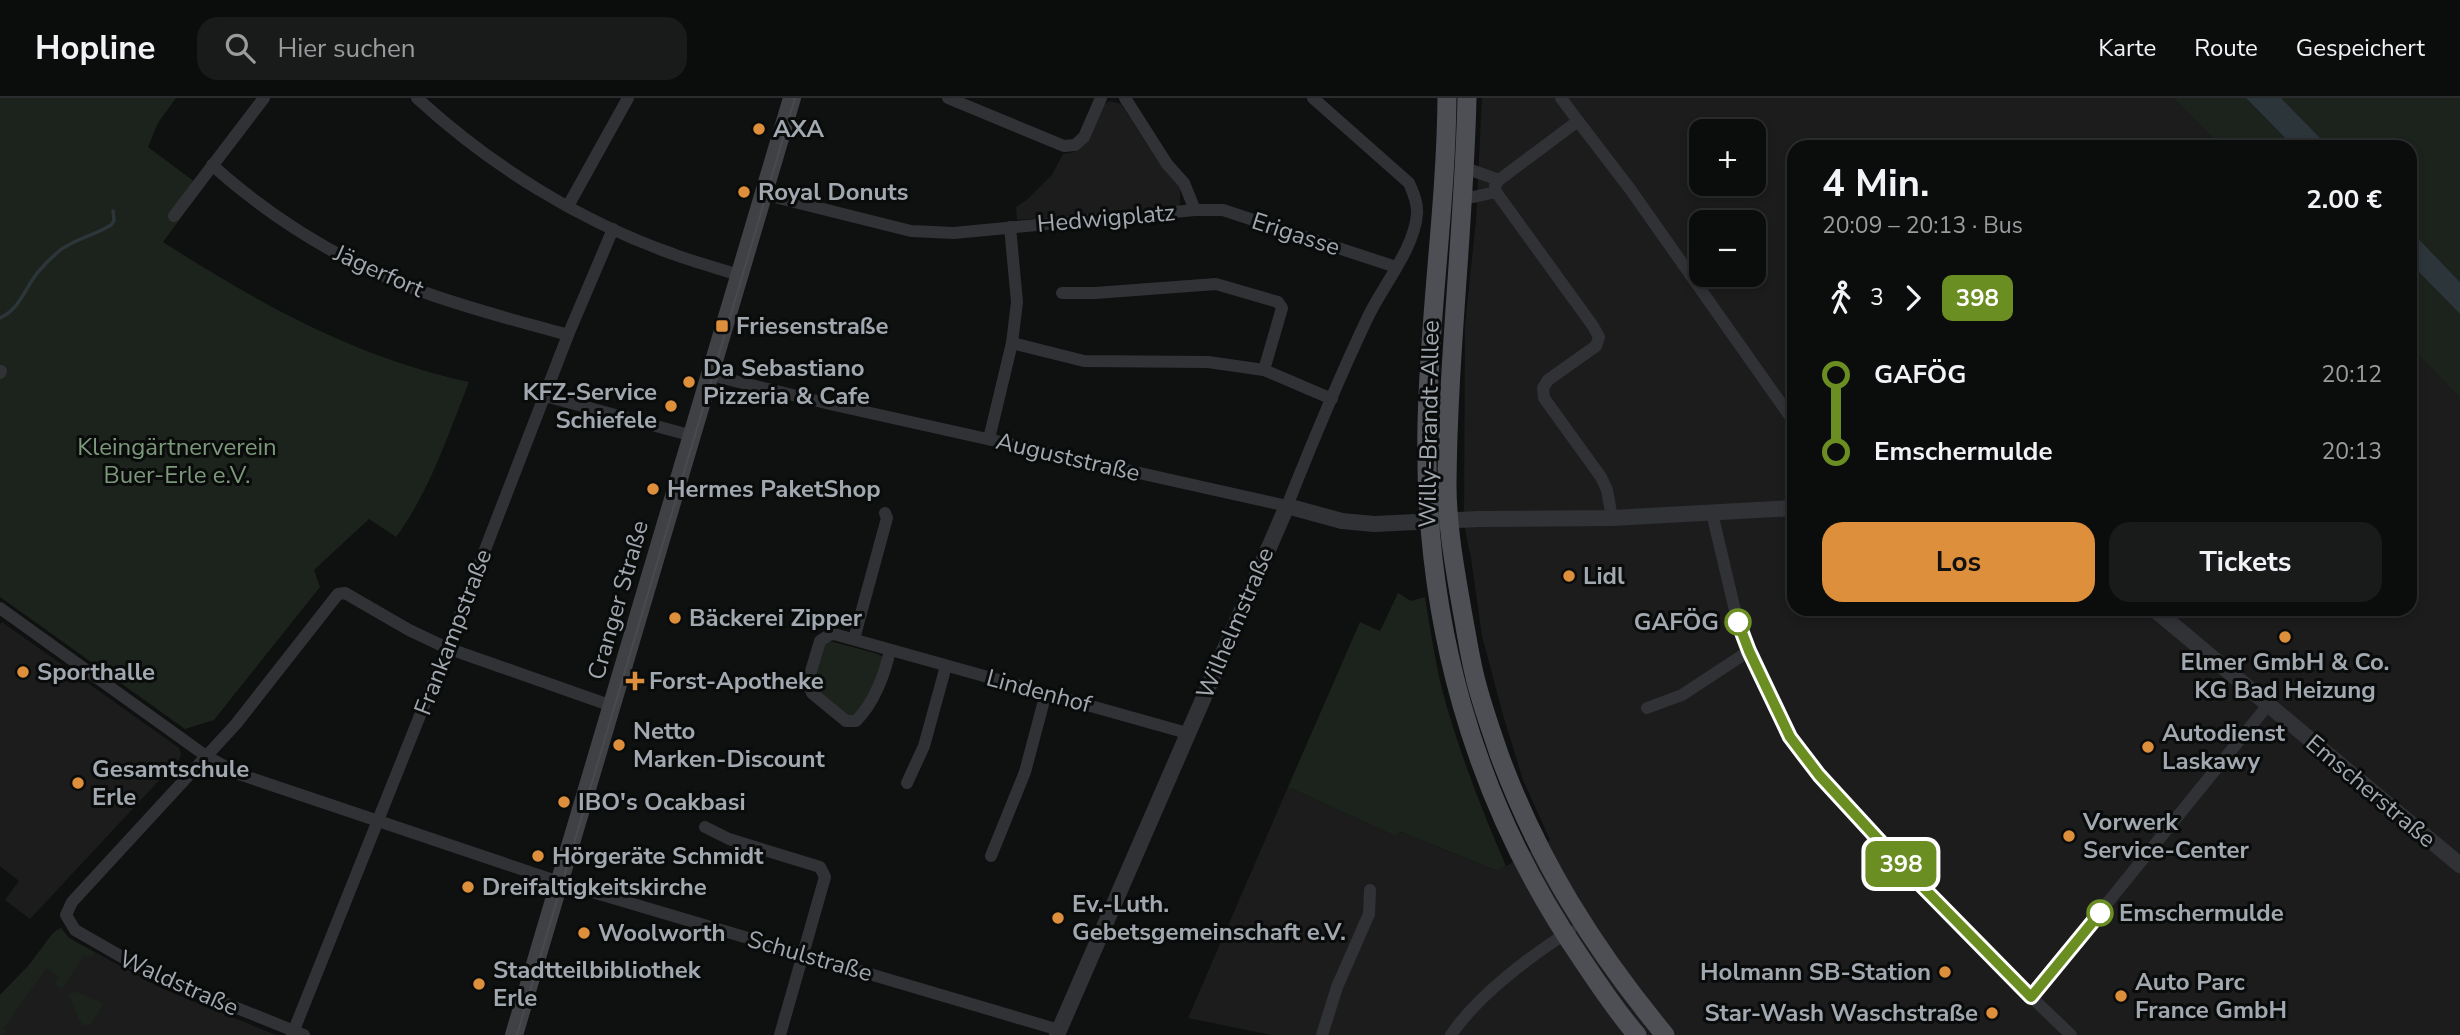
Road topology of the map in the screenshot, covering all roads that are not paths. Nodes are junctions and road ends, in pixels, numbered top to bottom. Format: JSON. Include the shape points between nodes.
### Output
{"nodes":[{"id":1,"x":264,"y":98,"type":"edge"},
{"id":2,"x":417,"y":98,"type":"edge"},
{"id":3,"x":628,"y":98,"type":"edge"},
{"id":4,"x":792,"y":98,"type":"edge"},
{"id":5,"x":1101,"y":98,"type":"edge"},
{"id":6,"x":1125,"y":98,"type":"edge"},
{"id":7,"x":1313,"y":98,"type":"edge"},
{"id":8,"x":1447,"y":98,"type":"edge"},
{"id":9,"x":1467,"y":98,"type":"edge"},
{"id":10,"x":1561,"y":98,"type":"edge"},
{"id":11,"x":953,"y":99,"type":"edge"},
{"id":12,"x":1578,"y":121,"type":"junction"},
{"id":13,"x":212,"y":165,"type":"junction"},
{"id":14,"x":1465,"y":168,"type":"junction"},
{"id":15,"x":1497,"y":186,"type":"junction"},
{"id":16,"x":763,"y":194,"type":"junction"},
{"id":17,"x":1464,"y":195,"type":"junction"},
{"id":18,"x":568,"y":206,"type":"junction"},
{"id":19,"x":1195,"y":210,"type":"junction"},
{"id":20,"x":174,"y":216,"type":"dead end"},
{"id":21,"x":1010,"y":227,"type":"junction"},
{"id":22,"x":613,"y":229,"type":"junction"},
{"id":23,"x":1396,"y":267,"type":"junction"},
{"id":24,"x":739,"y":275,"type":"junction"},
{"id":25,"x":1062,"y":293,"type":"dead end"},
{"id":26,"x":568,"y":335,"type":"junction"},
{"id":27,"x":1012,"y":343,"type":"junction"},
{"id":28,"x":1264,"y":370,"type":"junction"},
{"id":29,"x":710,"y":375,"type":"junction"},
{"id":30,"x":545,"y":396,"type":"junction"},
{"id":31,"x":1332,"y":399,"type":"junction"},
{"id":32,"x":1787,"y":412,"type":"edge"},
{"id":33,"x":693,"y":436,"type":"junction"},
{"id":34,"x":989,"y":439,"type":"junction"},
{"id":35,"x":1287,"y":506,"type":"junction"},
{"id":36,"x":1787,"y":508,"type":"edge"},
{"id":37,"x":885,"y":513,"type":"dead end"},
{"id":38,"x":1712,"y":513,"type":"junction"},
{"id":39,"x":1612,"y":518,"type":"junction"},
{"id":40,"x":1449,"y":521,"type":"junction"},
{"id":41,"x":1429,"y":523,"type":"junction"},
{"id":42,"x":0,"y":608,"type":"edge"},
{"id":43,"x":2162,"y":616,"type":"edge"},
{"id":44,"x":855,"y":639,"type":"junction"},
{"id":45,"x":447,"y":648,"type":"junction"},
{"id":46,"x":890,"y":650,"type":"junction"},
{"id":47,"x":1749,"y":651,"type":"junction"},
{"id":48,"x":946,"y":666,"type":"junction"},
{"id":49,"x":1046,"y":693,"type":"junction"},
{"id":50,"x":2268,"y":705,"type":"junction"},
{"id":51,"x":612,"y":706,"type":"junction"},
{"id":52,"x":1647,"y":708,"type":"dead end"},
{"id":53,"x":1187,"y":733,"type":"junction"},
{"id":54,"x":206,"y":756,"type":"junction"},
{"id":55,"x":907,"y":783,"type":"dead end"},
{"id":56,"x":378,"y":821,"type":"junction"},
{"id":57,"x":705,"y":827,"type":"dead end"},
{"id":58,"x":991,"y":856,"type":"dead end"},
{"id":59,"x":2460,"y":865,"type":"edge"},
{"id":60,"x":560,"y":882,"type":"junction"},
{"id":61,"x":1370,"y":890,"type":"dead end"},
{"id":62,"x":1583,"y":924,"type":"junction"},
{"id":63,"x":1565,"y":935,"type":"junction"},
{"id":64,"x":804,"y":953,"type":"junction"},
{"id":65,"x":2031,"y":997,"type":"junction"},
{"id":66,"x":1058,"y":1032,"type":"edge"},
{"id":67,"x":297,"y":1034,"type":"edge"},
{"id":68,"x":514,"y":1035,"type":"edge"},
{"id":69,"x":780,"y":1035,"type":"edge"},
{"id":70,"x":1322,"y":1035,"type":"edge"},
{"id":71,"x":1451,"y":1035,"type":"edge"},
{"id":72,"x":1637,"y":1035,"type":"edge"},
{"id":73,"x":1665,"y":1035,"type":"edge"},
{"id":74,"x":2071,"y":1035,"type":"edge"}],
"edges":[{"from":1,"to":13,"type":"street"},
{"from":2,"to":18,"type":"street","via":[[496,161]]},
{"from":3,"to":18,"type":"street"},
{"from":4,"to":16,"type":"main road","name":"Cranger Straße"},
{"from":5,"to":11,"type":"street","via":[[1084,137],[1075,145],[1064,146]]},
{"from":6,"to":19,"type":"street","name":"Hedwigplatz","via":[[1184,183]]},
{"from":7,"to":23,"type":"street","name":"Wilhelmstraße","via":[[1409,183],[1417,214],[1407,249]]},
{"from":8,"to":41,"type":"main road","name":"Willy-Brandt-Allee","via":[[1430,342]]},
{"from":9,"to":14,"type":"main road","name":"Willy-Brandt-Allee"},
{"from":10,"to":12,"type":"street"},
{"from":12,"to":15,"type":"street"},
{"from":12,"to":32,"type":"street"},
{"from":13,"to":20,"type":"street"},
{"from":13,"to":26,"type":"street","name":"Jägerfort","via":[[281,220],[369,270],[419,291]]},
{"from":14,"to":15,"type":"street"},
{"from":14,"to":17,"type":"main road","name":"Willy-Brandt-Allee"},
{"from":15,"to":17,"type":"street","via":[[1473,197]]},
{"from":15,"to":39,"type":"street","via":[[1599,337],[1596,346],[1543,388],[1544,398],[1601,477]]},
{"from":16,"to":21,"type":"street","name":"Hedwigplatz","via":[[911,231],[954,233]]},
{"from":16,"to":24,"type":"main road","name":"Cranger Straße"},
{"from":17,"to":40,"type":"main road","name":"Willy-Brandt-Allee","via":[[1449,426]]},
{"from":18,"to":22,"type":"street"},
{"from":19,"to":21,"type":"street","name":"Hedwigplatz"},
{"from":19,"to":23,"type":"street","name":"Erigasse","via":[[1223,210]]},
{"from":21,"to":27,"type":"street","via":[[1017,302]]},
{"from":22,"to":24,"type":"street"},
{"from":22,"to":26,"type":"street","name":"Frankampstraße"},
{"from":23,"to":31,"type":"street","name":"Wilhelmstraße"},
{"from":24,"to":29,"type":"main road","name":"Cranger Straße"},
{"from":25,"to":28,"type":"street","via":[[1216,284],[1278,302],[1282,308]]},
{"from":26,"to":30,"type":"street","name":"Frankampstraße"},
{"from":27,"to":28,"type":"street","via":[[1084,361],[1208,362]]},
{"from":27,"to":34,"type":"street"},
{"from":28,"to":31,"type":"street"},
{"from":29,"to":33,"type":"main road","name":"Cranger Straße"},
{"from":29,"to":34,"type":"street","name":"Auguststraße"},
{"from":30,"to":33,"type":"street"},
{"from":30,"to":45,"type":"street","name":"Frankampstraße"},
{"from":31,"to":35,"type":"street","name":"Wilhelmstraße"},
{"from":33,"to":51,"type":"main road","name":"Cranger Straße"},
{"from":34,"to":35,"type":"street","name":"Auguststraße"},
{"from":35,"to":41,"type":"street","name":"Auguststraße","via":[[1342,521]]},
{"from":35,"to":53,"type":"street","name":"Wilhelmstraße"},
{"from":36,"to":38,"type":"street"},
{"from":37,"to":44,"type":"street"},
{"from":38,"to":39,"type":"street"},
{"from":38,"to":47,"type":"street"},
{"from":39,"to":40,"type":"street"},
{"from":40,"to":41,"type":"street"},
{"from":40,"to":62,"type":"main road","name":"Willy-Brandt-Allee","via":[[1474,674],[1491,732],[1544,859]]},
{"from":41,"to":63,"type":"main road","name":"Willy-Brandt-Allee","via":[[1446,644],[1465,721],[1505,824]]},
{"from":42,"to":54,"type":"street","name":"Schulstraße"},
{"from":43,"to":50,"type":"street","name":"Emscherstraße"},
{"from":44,"to":46,"type":"street","name":"Lindenhof"},
{"from":44,"to":46,"type":"street","name":"Lindenhof","via":[[834,634],[820,641],[809,678],[812,693],[851,722],[864,713]]},
{"from":45,"to":51,"type":"street"},
{"from":45,"to":54,"type":"street","via":[[345,593],[338,594]]},
{"from":45,"to":56,"type":"street","name":"Frankampstraße"},
{"from":46,"to":48,"type":"street","name":"Lindenhof"},
{"from":47,"to":52,"type":"street","via":[[1682,695]]},
{"from":47,"to":65,"type":"street","via":[[1790,737],[1819,775]]},
{"from":48,"to":49,"type":"street","name":"Lindenhof"},
{"from":48,"to":55,"type":"street","via":[[924,746]]},
{"from":49,"to":53,"type":"street","name":"Lindenhof"},
{"from":49,"to":58,"type":"street","via":[[1025,772]]},
{"from":50,"to":59,"type":"street","name":"Emscherstraße"},
{"from":50,"to":65,"type":"street"},
{"from":51,"to":60,"type":"main road","name":"Cranger Straße"},
{"from":53,"to":66,"type":"street","name":"Wilhelmstraße"},
{"from":54,"to":56,"type":"street","name":"Schulstraße","via":[[239,774]]},
{"from":54,"to":67,"type":"street","name":"Waldstraße","via":[[72,902],[66,915],[75,930],[148,972]]},
{"from":56,"to":60,"type":"street","name":"Schulstraße"},
{"from":56,"to":67,"type":"street","name":"Frankampstraße"},
{"from":57,"to":64,"type":"street","via":[[820,867],[825,877]]},
{"from":60,"to":64,"type":"street","name":"Schulstraße"},
{"from":60,"to":68,"type":"main road","name":"Cranger Straße"},
{"from":61,"to":70,"type":"street","via":[[1369,914]]},
{"from":62,"to":63,"type":"street"},
{"from":62,"to":73,"type":"main road","name":"Willy-Brandt-Allee"},
{"from":63,"to":71,"type":"street","via":[[1497,986]]},
{"from":63,"to":72,"type":"main road","name":"Willy-Brandt-Allee"},
{"from":64,"to":66,"type":"street","name":"Schulstraße"},
{"from":64,"to":69,"type":"street"},
{"from":65,"to":74,"type":"street"}]}
